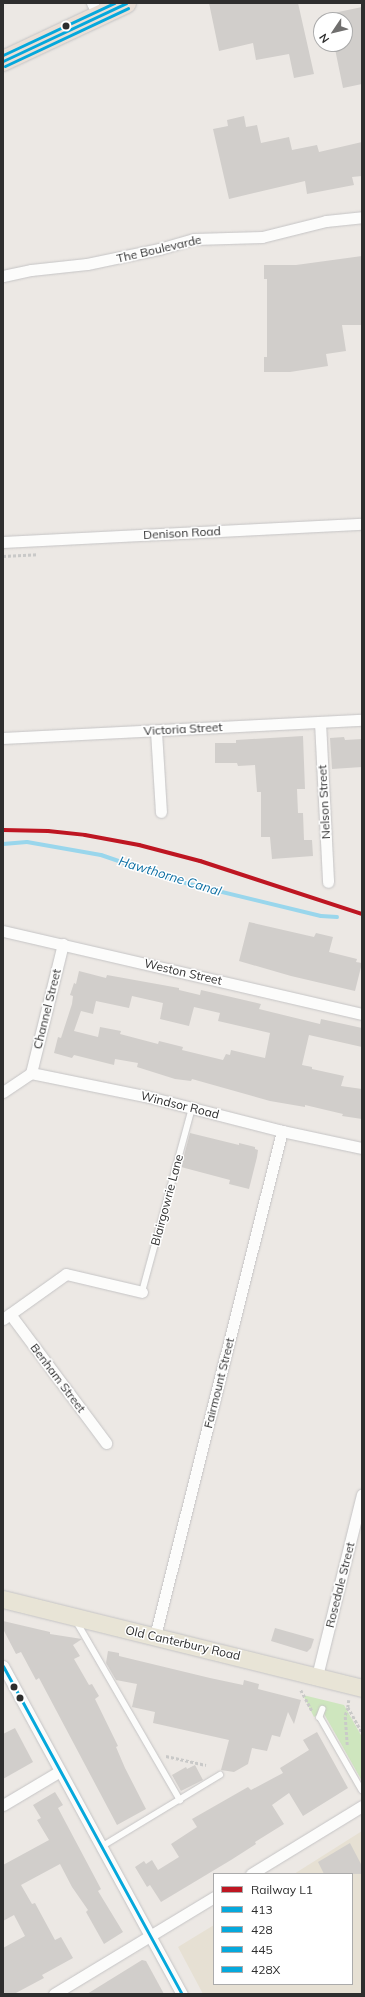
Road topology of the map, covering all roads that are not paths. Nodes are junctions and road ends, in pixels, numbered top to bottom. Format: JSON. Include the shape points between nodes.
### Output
{"nodes":[{"id":1,"x":126,"y":3,"type":"edge"},
{"id":2,"x":96,"y":10,"type":"edge"},
{"id":3,"x":3,"y":61,"type":"edge"},
{"id":4,"x":362,"y":217,"type":"edge"},
{"id":5,"x":3,"y":276,"type":"edge"},
{"id":6,"x":362,"y":524,"type":"edge"},
{"id":7,"x":3,"y":542,"type":"edge"},
{"id":8,"x":362,"y":720,"type":"edge"},
{"id":9,"x":320,"y":722,"type":"junction"},
{"id":10,"x":156,"y":731,"type":"junction"},
{"id":11,"x":3,"y":738,"type":"edge"},
{"id":12,"x":161,"y":812,"type":"dead end"},
{"id":13,"x":328,"y":882,"type":"dead end"},
{"id":14,"x":3,"y":931,"type":"edge"},
{"id":15,"x":63,"y":944,"type":"junction"},
{"id":16,"x":362,"y":1014,"type":"edge"},
{"id":17,"x":31,"y":1073,"type":"junction"},
{"id":18,"x":3,"y":1092,"type":"edge"},
{"id":19,"x":192,"y":1108,"type":"junction"},
{"id":20,"x":282,"y":1130,"type":"junction"},
{"id":21,"x":362,"y":1148,"type":"edge"},
{"id":22,"x":142,"y":1292,"type":"joint"},
{"id":23,"x":6,"y":1317,"type":"edge"},
{"id":24,"x":106,"y":1443,"type":"dead end"},
{"id":25,"x":362,"y":1494,"type":"edge"},
{"id":26,"x":3,"y":1599,"type":"edge"},
{"id":27,"x":75,"y":1618,"type":"junction"},
{"id":28,"x":155,"y":1636,"type":"junction"},
{"id":29,"x":3,"y":1666,"type":"edge"},
{"id":30,"x":317,"y":1676,"type":"junction"},
{"id":31,"x":357,"y":1686,"type":"edge"},
{"id":32,"x":323,"y":1709,"type":"dead end"},
{"id":33,"x":60,"y":1771,"type":"junction"},
{"id":34,"x":220,"y":1775,"type":"dead end"},
{"id":35,"x":362,"y":1790,"type":"edge"},
{"id":36,"x":180,"y":1800,"type":"junction"},
{"id":37,"x":3,"y":1805,"type":"edge"},
{"id":38,"x":362,"y":1806,"type":"edge"},
{"id":39,"x":101,"y":1847,"type":"junction"},
{"id":40,"x":253,"y":1873,"type":"edge"},
{"id":41,"x":213,"y":1898,"type":"edge"},
{"id":42,"x":150,"y":1937,"type":"junction"},
{"id":43,"x":54,"y":1994,"type":"edge"},
{"id":44,"x":182,"y":1994,"type":"edge"}],
"edges":[{"from":1,"to":2,"type":"highway"},
{"from":2,"to":3,"type":"highway"},
{"from":4,"to":5,"type":"street","name":"The Boulevarde","via":[[326,221],[262,237],[190,240],[87,264],[43,268]]},
{"from":6,"to":7,"type":"street","name":"Denison Road"},
{"from":8,"to":9,"type":"street","name":"Victoria Street"},
{"from":9,"to":10,"type":"street","name":"Victoria Street"},
{"from":9,"to":13,"type":"street","name":"Nelson Street"},
{"from":10,"to":11,"type":"street","name":"Victoria Street"},
{"from":10,"to":12,"type":"street"},
{"from":14,"to":15,"type":"street","name":"Weston Street"},
{"from":15,"to":16,"type":"street","name":"Weston Street"},
{"from":15,"to":17,"type":"street","name":"Channel Street"},
{"from":17,"to":18,"type":"street"},
{"from":17,"to":19,"type":"street","name":"Windsor Road"},
{"from":19,"to":20,"type":"street","name":"Windsor Road"},
{"from":19,"to":22,"type":"lane","name":"Blairgowrie Lane"},
{"from":20,"to":21,"type":"street","name":"Windsor Road"},
{"from":20,"to":28,"type":"street","name":"Fairmount Street"},
{"from":22,"to":23,"type":"street","via":[[66,1274]]},
{"from":23,"to":24,"type":"street","name":"Benham Street"},
{"from":25,"to":30,"type":"street","name":"Rosedale Street"},
{"from":26,"to":27,"type":"main road","name":"Old Canterbury Road"},
{"from":27,"to":28,"type":"main road","name":"Old Canterbury Road"},
{"from":27,"to":36,"type":"lane"},
{"from":28,"to":30,"type":"main road","name":"Old Canterbury Road"},
{"from":29,"to":33,"type":"street"},
{"from":30,"to":31,"type":"main road","name":"Old Canterbury Road"},
{"from":32,"to":35,"type":"lane","via":[[320,1717]]},
{"from":33,"to":37,"type":"street"},
{"from":33,"to":39,"type":"street"},
{"from":34,"to":36,"type":"lane"},
{"from":36,"to":39,"type":"lane"},
{"from":38,"to":40,"type":"street"},
{"from":39,"to":42,"type":"street"},
{"from":41,"to":42,"type":"street"},
{"from":42,"to":43,"type":"street"},
{"from":42,"to":44,"type":"street"}]}
